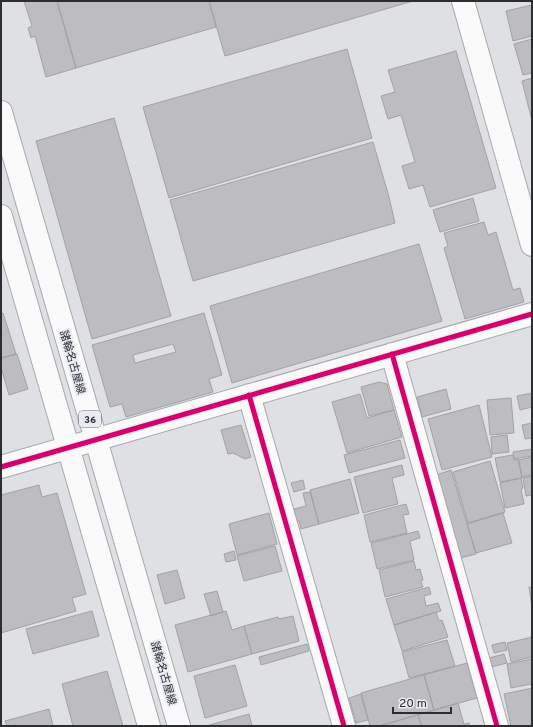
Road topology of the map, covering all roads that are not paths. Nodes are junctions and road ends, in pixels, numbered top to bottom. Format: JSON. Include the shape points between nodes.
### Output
{"nodes":[{"id":1,"x":462,"y":1,"type":"edge"},
{"id":2,"x":1,"y":112,"type":"edge"},
{"id":3,"x":1,"y":216,"type":"edge"},
{"id":4,"x":532,"y":245,"type":"edge"},
{"id":5,"x":532,"y":314,"type":"edge"},
{"id":6,"x":392,"y":354,"type":"junction"},
{"id":7,"x":249,"y":395,"type":"junction"},
{"id":8,"x":96,"y":440,"type":"junction"},
{"id":9,"x":68,"y":448,"type":"junction"},
{"id":10,"x":1,"y":467,"type":"edge"},
{"id":11,"x":149,"y":726,"type":"edge"},
{"id":12,"x":179,"y":726,"type":"edge"},
{"id":13,"x":344,"y":726,"type":"edge"},
{"id":14,"x":497,"y":726,"type":"edge"}],
"edges":[{"from":1,"to":4,"type":"street"},
{"from":2,"to":8,"type":"street","name":"諸輪名古屋線","number":"36"},
{"from":3,"to":9,"type":"street","number":"36"},
{"from":5,"to":6,"type":"street"},
{"from":6,"to":7,"type":"street"},
{"from":6,"to":14,"type":"street"},
{"from":7,"to":8,"type":"street"},
{"from":7,"to":13,"type":"street"},
{"from":8,"to":9,"type":"street"},
{"from":8,"to":12,"type":"street","name":"諸輪名古屋線","number":"36"},
{"from":9,"to":10,"type":"street"},
{"from":9,"to":11,"type":"street","number":"36"}]}
